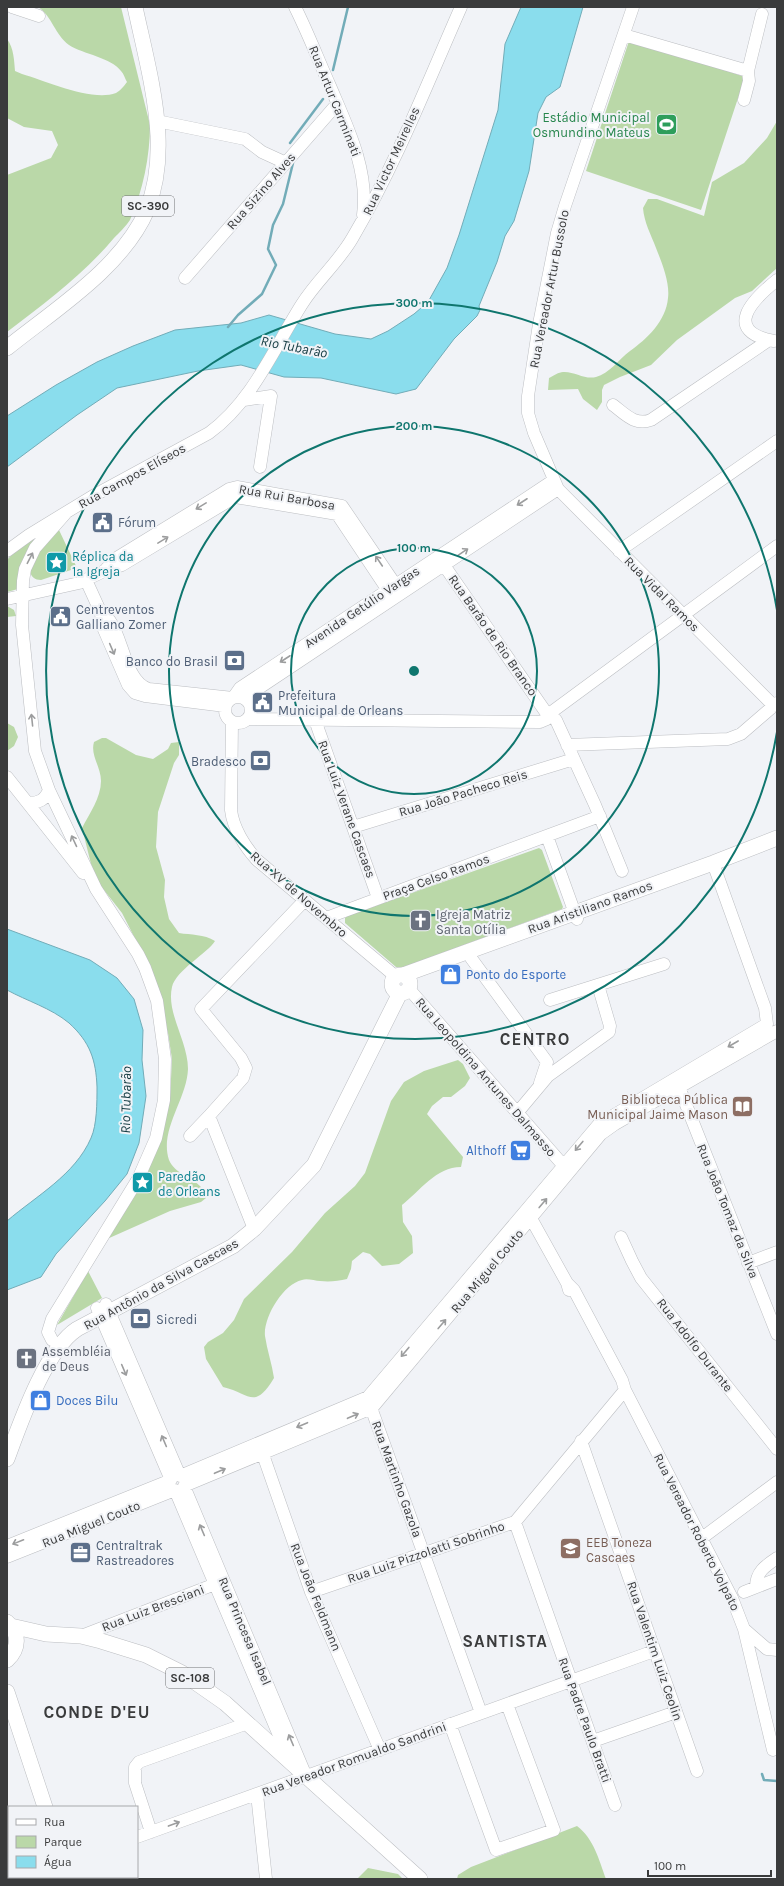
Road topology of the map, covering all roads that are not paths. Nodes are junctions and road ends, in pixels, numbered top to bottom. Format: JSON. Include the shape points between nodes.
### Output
{"nodes":[{"id":1,"x":12,"y":7,"type":"edge"},
{"id":2,"x":136,"y":7,"type":"edge"},
{"id":3,"x":295,"y":7,"type":"edge"},
{"id":4,"x":461,"y":7,"type":"edge"},
{"id":5,"x":633,"y":7,"type":"edge"},
{"id":6,"x":762,"y":14,"type":"dead end"},
{"id":7,"x":39,"y":16,"type":"dead end"},
{"id":8,"x":624,"y":35,"type":"junction"},
{"id":9,"x":748,"y":71,"type":"junction"},
{"id":10,"x":744,"y":100,"type":"dead end"},
{"id":11,"x":337,"y":104,"type":"junction"},
{"id":12,"x":157,"y":121,"type":"junction"},
{"id":13,"x":286,"y":163,"type":"junction"},
{"id":14,"x":362,"y":223,"type":"junction"},
{"id":15,"x":185,"y":278,"type":"dead end"},
{"id":16,"x":777,"y":280,"type":"edge"},
{"id":17,"x":773,"y":341,"type":"edge"},
{"id":18,"x":7,"y":348,"type":"edge"},
{"id":19,"x":246,"y":396,"type":"junction"},
{"id":20,"x":613,"y":405,"type":"dead end"},
{"id":21,"x":777,"y":441,"type":"edge"},
{"id":22,"x":260,"y":467,"type":"dead end"},
{"id":23,"x":556,"y":485,"type":"junction"},
{"id":24,"x":64,"y":514,"type":"junction"},
{"id":25,"x":777,"y":546,"type":"edge"},
{"id":26,"x":7,"y":551,"type":"edge"},
{"id":27,"x":620,"y":551,"type":"junction"},
{"id":28,"x":441,"y":561,"type":"junction"},
{"id":29,"x":86,"y":580,"type":"junction"},
{"id":30,"x":395,"y":592,"type":"junction"},
{"id":31,"x":21,"y":596,"type":"junction"},
{"id":32,"x":7,"y":599,"type":"edge"},
{"id":33,"x":683,"y":615,"type":"junction"},
{"id":34,"x":234,"y":700,"type":"junction"},
{"id":35,"x":775,"y":704,"type":"edge"},
{"id":36,"x":551,"y":716,"type":"junction"},
{"id":37,"x":248,"y":719,"type":"junction"},
{"id":38,"x":315,"y":720,"type":"junction"},
{"id":39,"x":232,"y":722,"type":"junction"},
{"id":40,"x":567,"y":745,"type":"junction"},
{"id":41,"x":574,"y":759,"type":"junction"},
{"id":42,"x":7,"y":777,"type":"edge"},
{"id":43,"x":49,"y":790,"type":"junction"},
{"id":44,"x":28,"y":803,"type":"junction"},
{"id":45,"x":600,"y":816,"type":"junction"},
{"id":46,"x":353,"y":827,"type":"junction"},
{"id":47,"x":547,"y":836,"type":"junction"},
{"id":48,"x":777,"y":838,"type":"edge"},
{"id":49,"x":777,"y":845,"type":"edge"},
{"id":50,"x":714,"y":866,"type":"junction"},
{"id":51,"x":622,"y":871,"type":"dead end"},
{"id":52,"x":96,"y":890,"type":"junction"},
{"id":53,"x":378,"y":898,"type":"junction"},
{"id":54,"x":305,"y":900,"type":"junction"},
{"id":55,"x":576,"y":916,"type":"junction"},
{"id":56,"x":326,"y":918,"type":"junction"},
{"id":57,"x":471,"y":958,"type":"junction"},
{"id":58,"x":664,"y":964,"type":"dead end"},
{"id":59,"x":402,"y":984,"type":"junction"},
{"id":60,"x":598,"y":985,"type":"junction"},
{"id":61,"x":550,"y":1000,"type":"dead end"},
{"id":62,"x":775,"y":1025,"type":"edge"},
{"id":63,"x":540,"y":1085,"type":"junction"},
{"id":64,"x":679,"y":1087,"type":"junction"},
{"id":65,"x":517,"y":1113,"type":"junction"},
{"id":66,"x":209,"y":1116,"type":"junction"},
{"id":67,"x":612,"y":1120,"type":"junction"},
{"id":68,"x":190,"y":1136,"type":"dead end"},
{"id":69,"x":567,"y":1168,"type":"junction"},
{"id":70,"x":529,"y":1213,"type":"junction"},
{"id":71,"x":253,"y":1225,"type":"junction"},
{"id":72,"x":621,"y":1236,"type":"dead end"},
{"id":73,"x":777,"y":1252,"type":"edge"},
{"id":74,"x":748,"y":1262,"type":"junction"},
{"id":75,"x":103,"y":1310,"type":"junction"},
{"id":76,"x":777,"y":1334,"type":"edge"},
{"id":77,"x":56,"y":1343,"type":"junction"},
{"id":78,"x":625,"y":1390,"type":"junction"},
{"id":79,"x":370,"y":1403,"type":"junction"},
{"id":80,"x":20,"y":1414,"type":"junction"},
{"id":81,"x":7,"y":1432,"type":"edge"},
{"id":82,"x":581,"y":1441,"type":"junction"},
{"id":83,"x":261,"y":1448,"type":"junction"},
{"id":84,"x":777,"y":1449,"type":"edge"},
{"id":85,"x":7,"y":1459,"type":"edge"},
{"id":86,"x":777,"y":1482,"type":"edge"},
{"id":87,"x":178,"y":1483,"type":"junction"},
{"id":88,"x":97,"y":1516,"type":"junction"},
{"id":89,"x":515,"y":1522,"type":"junction"},
{"id":90,"x":702,"y":1538,"type":"junction"},
{"id":91,"x":7,"y":1546,"type":"edge"},
{"id":92,"x":424,"y":1553,"type":"junction"},
{"id":93,"x":7,"y":1558,"type":"edge"},
{"id":94,"x":777,"y":1558,"type":"edge"},
{"id":95,"x":777,"y":1579,"type":"edge"},
{"id":96,"x":220,"y":1582,"type":"junction"},
{"id":97,"x":756,"y":1587,"type":"junction"},
{"id":98,"x":311,"y":1592,"type":"junction"},
{"id":99,"x":744,"y":1592,"type":"dead end"},
{"id":100,"x":9,"y":1624,"type":"edge"},
{"id":101,"x":744,"y":1629,"type":"junction"},
{"id":102,"x":46,"y":1634,"type":"junction"},
{"id":103,"x":81,"y":1636,"type":"junction"},
{"id":104,"x":777,"y":1650,"type":"edge"},
{"id":105,"x":654,"y":1651,"type":"junction"},
{"id":106,"x":10,"y":1659,"type":"edge"},
{"id":107,"x":571,"y":1680,"type":"junction"},
{"id":108,"x":7,"y":1692,"type":"edge"},
{"id":109,"x":507,"y":1704,"type":"junction"},
{"id":110,"x":676,"y":1712,"type":"junction"},
{"id":111,"x":481,"y":1713,"type":"junction"},
{"id":112,"x":248,"y":1723,"type":"junction"},
{"id":113,"x":450,"y":1724,"type":"junction"},
{"id":114,"x":593,"y":1741,"type":"junction"},
{"id":115,"x":775,"y":1749,"type":"edge"},
{"id":116,"x":380,"y":1750,"type":"junction"},
{"id":117,"x":289,"y":1760,"type":"junction"},
{"id":118,"x":697,"y":1771,"type":"dead end"},
{"id":119,"x":306,"y":1776,"type":"junction"},
{"id":120,"x":257,"y":1794,"type":"junction"},
{"id":121,"x":615,"y":1805,"type":"dead end"},
{"id":122,"x":45,"y":1806,"type":"edge"},
{"id":123,"x":151,"y":1832,"type":"junction"},
{"id":124,"x":138,"y":1837,"type":"edge"},
{"id":125,"x":266,"y":1879,"type":"edge"},
{"id":126,"x":420,"y":1879,"type":"edge"}],
"edges":[{"from":1,"to":7,"type":"street"},
{"from":2,"to":12,"type":"main road","number":"SC-390"},
{"from":3,"to":11,"type":"street","name":"Rua Artur Carminati"},
{"from":4,"to":14,"type":"street","name":"Rua Victor Meirelles","via":[[392,163]]},
{"from":5,"to":8,"type":"street","name":"Rua Vereador Artur Bussolo"},
{"from":6,"to":9,"type":"street"},
{"from":8,"to":9,"type":"street"},
{"from":8,"to":23,"type":"street","name":"Rua Vereador Artur Bussolo","via":[[561,218],[528,396],[528,413],[534,433]]},
{"from":9,"to":10,"type":"street","via":[[749,81]]},
{"from":11,"to":13,"type":"street","name":"Rua Sizino Alves"},
{"from":11,"to":14,"type":"street","name":"Rua Artur Carminati","via":[[354,146],[362,178]]},
{"from":12,"to":13,"type":"street","via":[[245,139],[262,152]]},
{"from":12,"to":18,"type":"main road","number":"SC-390","via":[[158,166],[155,183],[146,211],[130,239],[85,286]]},
{"from":13,"to":15,"type":"street","name":"Rua Sizino Alves"},
{"from":14,"to":19,"type":"street","name":"Rua Victor Meirelles","via":[[344,252],[302,304]]},
{"from":16,"to":17,"type":"street","via":[[752,304],[744,317],[744,323],[751,332]]},
{"from":17,"to":20,"type":"street","via":[[651,420],[638,422]]},
{"from":19,"to":22,"type":"street","via":[[271,396]]},
{"from":19,"to":24,"type":"street","name":"Rua Campos Elíseos","via":[[229,417],[209,433],[92,496]]},
{"from":21,"to":27,"type":"street"},
{"from":23,"to":27,"type":"street","name":"Rua Vidal Ramos"},
{"from":23,"to":28,"type":"street","name":"Avenida Getúlio Vargas"},
{"from":24,"to":26,"type":"street","name":"Rua Campos Elíseos"},
{"from":31,"to":24,"type":"street","one_way":true,"via":[[29,560],[43,538]]},
{"from":25,"to":33,"type":"street"},
{"from":27,"to":33,"type":"street","name":"Rua Vidal Ramos"},
{"from":28,"to":30,"type":"street","name":"Avenida Getúlio Vargas"},
{"from":28,"to":36,"type":"street","name":"Rua Barão de Rio Branco"},
{"from":29,"to":30,"type":"street","name":"Rua Rui Barbosa","via":[[104,571],[118,557],[140,549],[223,498],[233,487],[256,496],[314,506],[342,506],[355,534]]},
{"from":29,"to":31,"type":"street","name":"Rua Rui Barbosa","via":[[70,586]]},
{"from":29,"to":34,"type":"street","via":[[126,682],[145,696]]},
{"from":30,"to":34,"type":"street","name":"Avenida Getúlio Vargas"},
{"from":31,"to":32,"type":"street","name":"Rua Rui Barbosa"},
{"from":43,"to":31,"type":"street","one_way":true,"via":[[35,751]]},
{"from":33,"to":35,"type":"street","name":"Rua Vidal Ramos"},
{"from":33,"to":36,"type":"street"},
{"from":34,"to":37,"type":"street","via":[[250,704]]},
{"from":34,"to":39,"type":"street","via":[[225,713]]},
{"from":35,"to":40,"type":"street","via":[[741,734],[728,739]]},
{"from":36,"to":38,"type":"street","via":[[540,722]]},
{"from":36,"to":40,"type":"street","name":"Rua Barão de Rio Branco"},
{"from":37,"to":38,"type":"street"},
{"from":37,"to":39,"type":"street","via":[[240,723]]},
{"from":38,"to":46,"type":"street","name":"Rua Luiz Verane Cascaes"},
{"from":39,"to":54,"type":"street","name":"Rua XV de Novembro","via":[[231,810],[234,823],[251,854]]},
{"from":40,"to":41,"type":"street","name":"Rua Barão de Rio Branco"},
{"from":41,"to":45,"type":"street","name":"Rua Barão de Rio Branco"},
{"from":41,"to":46,"type":"street","name":"Rua João Pacheco Reis"},
{"from":42,"to":44,"type":"street"},
{"from":43,"to":44,"type":"street","via":[[47,796],[40,801]]},
{"from":52,"to":43,"type":"street","one_way":true},
{"from":44,"to":52,"type":"street"},
{"from":45,"to":47,"type":"street","name":"Praça Celso Ramos"},
{"from":45,"to":51,"type":"street","name":"Rua Barão de Rio Branco"},
{"from":46,"to":53,"type":"street","name":"Rua Luiz Verane Cascaes"},
{"from":47,"to":53,"type":"street","name":"Praça Celso Ramos"},
{"from":47,"to":55,"type":"street"},
{"from":48,"to":50,"type":"main road","name":"Rua Aristiliano Ramos"},
{"from":49,"to":50,"type":"main road","name":"Rua Aristiliano Ramos"},
{"from":50,"to":55,"type":"main road","name":"Rua Aristiliano Ramos"},
{"from":50,"to":62,"type":"street","via":[[765,1008]]},
{"from":52,"to":77,"type":"street","via":[[138,954],[152,984],[163,1036],[164,1100],[156,1138],[147,1161],[52,1319],[48,1332]]},
{"from":53,"to":56,"type":"street","name":"Praça Celso Ramos"},
{"from":54,"to":56,"type":"street","name":"Rua XV de Novembro"},
{"from":54,"to":66,"type":"street","via":[[201,1009],[241,1058],[246,1068],[243,1078]]},
{"from":55,"to":57,"type":"main road","name":"Rua Aristiliano Ramos"},
{"from":55,"to":59,"type":"main road","name":"Rua Aristiliano Ramos"},
{"from":56,"to":59,"type":"street","name":"Rua XV de Novembro"},
{"from":57,"to":59,"type":"main road","name":"Rua Aristiliano Ramos"},
{"from":57,"to":63,"type":"street","via":[[547,1062]]},
{"from":58,"to":60,"type":"street"},
{"from":59,"to":65,"type":"street","name":"Rua Leopoldina Antunes Dalmasso"},
{"from":59,"to":71,"type":"main road","name":"Rua Antônio da Silva Cascaes","via":[[338,1110],[308,1161]]},
{"from":60,"to":61,"type":"street"},
{"from":60,"to":63,"type":"street","via":[[610,1030]]},
{"from":62,"to":64,"type":"street","name":"Rua Miguel Couto"},
{"from":62,"to":67,"type":"street","name":"Rua Miguel Couto","one_way":true},
{"from":63,"to":65,"type":"street"},
{"from":64,"to":67,"type":"street","name":"Rua Miguel Couto"},
{"from":64,"to":74,"type":"street","name":"Rua João Tomaz da Silva"},
{"from":65,"to":69,"type":"street","name":"Rua Leopoldina Antunes Dalmasso"},
{"from":66,"to":68,"type":"street"},
{"from":66,"to":71,"type":"street"},
{"from":67,"to":69,"type":"street","name":"Rua Miguel Couto"},
{"from":69,"to":70,"type":"street","name":"Rua Miguel Couto"},
{"from":70,"to":78,"type":"street","name":"Rua Vereador Roberto Volpato","via":[[566,1283],[574,1290]]},
{"from":70,"to":79,"type":"street","name":"Rua Miguel Couto"},
{"from":71,"to":75,"type":"main road","name":"Rua Antônio da Silva Cascaes"},
{"from":72,"to":84,"type":"street","name":"Rua Adolfo Durante","via":[[641,1278]]},
{"from":73,"to":74,"type":"street"},
{"from":74,"to":76,"type":"street","name":"Rua João Tomaz da Silva"},
{"from":75,"to":77,"type":"main road","name":"Rua Antônio da Silva Cascaes","via":[[69,1323],[59,1331]]},
{"from":75,"to":87,"type":"street","name":"Rua Princesa Isabel"},
{"from":77,"to":80,"type":"main road","name":"Rua Antônio da Silva Cascaes","via":[[36,1369]]},
{"from":78,"to":82,"type":"street","name":"Rua Luiz Pizzolatti Sobrinho"},
{"from":78,"to":90,"type":"street","name":"Rua Vereador Roberto Volpato"},
{"from":79,"to":83,"type":"street","name":"Rua Miguel Couto"},
{"from":79,"to":92,"type":"street","name":"Rua Martinho Gazola"},
{"from":80,"to":81,"type":"main road","name":"Rua Antônio da Silva Cascaes"},
{"from":80,"to":85,"type":"main road","name":"Rua Antônio da Silva Cascaes"},
{"from":82,"to":89,"type":"street","name":"Rua Luiz Pizzolatti Sobrinho"},
{"from":82,"to":105,"type":"street","name":"Rua Valentim Luiz Ceolin"},
{"from":83,"to":87,"type":"street","name":"Rua Miguel Couto"},
{"from":83,"to":98,"type":"street","name":"Rua João Feldmann"},
{"from":86,"to":90,"type":"street"},
{"from":87,"to":88,"type":"street","name":"Rua Miguel Couto"},
{"from":87,"to":96,"type":"street","name":"Rua Princesa Isabel"},
{"from":88,"to":91,"type":"street","name":"Rua Miguel Couto","one_way":true},
{"from":88,"to":93,"type":"street","name":"Rua Miguel Couto"},
{"from":89,"to":92,"type":"street","name":"Rua Luiz Pizzolatti Sobrinho"},
{"from":89,"to":107,"type":"street","name":"Rua Padre Paulo Bratti"},
{"from":90,"to":101,"type":"street","name":"Rua Vereador Roberto Volpato","via":[[732,1598]]},
{"from":92,"to":98,"type":"street","name":"Rua Luiz Pizzolatti Sobrinho"},
{"from":92,"to":111,"type":"street","name":"Rua Martinho Gazola"},
{"from":94,"to":97,"type":"street","via":[[761,1569]]},
{"from":95,"to":97,"type":"street"},
{"from":96,"to":103,"type":"street","name":"Rua Luiz Bresciani"},
{"from":96,"to":117,"type":"street","name":"Rua Princesa Isabel"},
{"from":119,"to":96,"type":"street","name":"Rua Princesa Isabel","one_way":true},
{"from":97,"to":99,"type":"street"},
{"from":98,"to":116,"type":"street","name":"Rua João Feldmann"},
{"from":100,"to":102,"type":"main road","number":"SC-108"},
{"from":100,"to":106,"type":"main road","via":[[17,1638]]},
{"from":101,"to":104,"type":"street","via":[[767,1649]]},
{"from":101,"to":115,"type":"street","name":"Rua Vereador Roberto Volpato"},
{"from":102,"to":103,"type":"main road","number":"SC-108"},
{"from":102,"to":106,"type":"main road","number":"SC-108","via":[[27,1641]]},
{"from":103,"to":112,"type":"main road","number":"SC-108","via":[[116,1645],[163,1663],[199,1684]]},
{"from":105,"to":107,"type":"street","name":"Rua Vereador Romualdo Sandrini"},
{"from":105,"to":110,"type":"street","name":"Rua Valentim Luiz Ceolin"},
{"from":107,"to":109,"type":"street","name":"Rua Vereador Romualdo Sandrini"},
{"from":107,"to":114,"type":"street","name":"Rua Padre Paulo Bratti"},
{"from":108,"to":122,"type":"main road"},
{"from":109,"to":111,"type":"street","name":"Rua Vereador Romualdo Sandrini"},
{"from":109,"to":113,"type":"street","via":[[554,1830],[496,1850]]},
{"from":110,"to":114,"type":"street"},
{"from":110,"to":118,"type":"street","name":"Rua Valentim Luiz Ceolin"},
{"from":111,"to":113,"type":"street","name":"Rua Vereador Romualdo Sandrini"},
{"from":112,"to":117,"type":"main road","number":"SC-108"},
{"from":112,"to":123,"type":"street","via":[[139,1762],[134,1773],[136,1788]]},
{"from":113,"to":116,"type":"street","name":"Rua Vereador Romualdo Sandrini"},
{"from":114,"to":121,"type":"street","name":"Rua Padre Paulo Bratti"},
{"from":116,"to":119,"type":"street","name":"Rua Vereador Romualdo Sandrini"},
{"from":117,"to":119,"type":"main road","number":"SC-108"},
{"from":119,"to":120,"type":"street","name":"Rua Vereador Romualdo Sandrini"},
{"from":119,"to":126,"type":"main road","number":"SC-108"},
{"from":123,"to":120,"type":"street","name":"Rua Vereador Romualdo Sandrini","one_way":true},
{"from":120,"to":125,"type":"street"},
{"from":123,"to":124,"type":"street","name":"Rua Vereador Romualdo Sandrini"}]}
